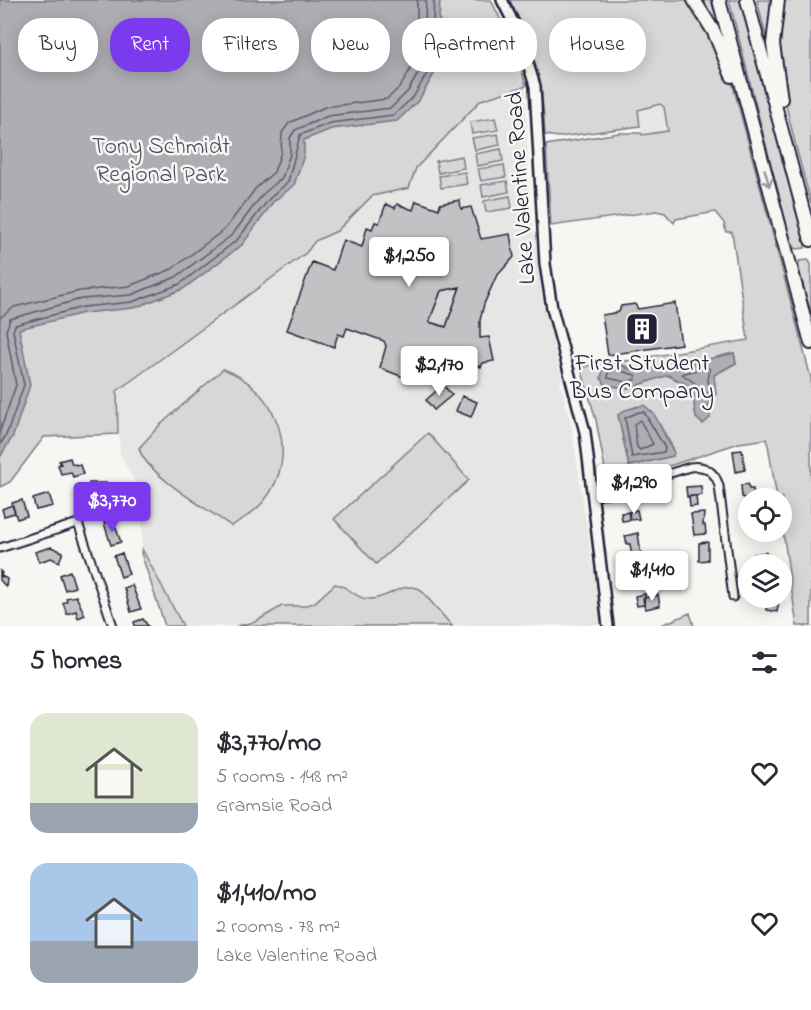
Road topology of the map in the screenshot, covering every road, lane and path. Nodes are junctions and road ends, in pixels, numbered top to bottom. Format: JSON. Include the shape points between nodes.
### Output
{"nodes":[{"id":1,"x":502,"y":0,"type":"edge"},
{"id":2,"x":694,"y":0,"type":"edge"},
{"id":3,"x":719,"y":0,"type":"edge"},
{"id":4,"x":747,"y":0,"type":"edge"},
{"id":5,"x":778,"y":0,"type":"edge"},
{"id":6,"x":756,"y":140,"type":"junction"},
{"id":7,"x":810,"y":237,"type":"edge"},
{"id":8,"x":811,"y":343,"type":"edge"},
{"id":9,"x":595,"y":497,"type":"junction"},
{"id":10,"x":0,"y":548,"type":"edge"},
{"id":11,"x":733,"y":597,"type":"dead end"},
{"id":12,"x":113,"y":626,"type":"edge"},
{"id":13,"x":608,"y":626,"type":"edge"}],
"edges":[{"from":1,"to":9,"type":"street","name":"Lake Valentine Road","via":[[518,32],[535,86],[541,232],[548,291],[582,417]]},
{"from":2,"to":6,"type":"highway","via":[[719,42]]},
{"from":3,"to":6,"type":"highway"},
{"from":4,"to":7,"type":"highway"},
{"from":5,"to":7,"type":"highway","via":[[773,33],[777,77]]},
{"from":6,"to":8,"type":"highway","one_way":true},
{"from":9,"to":11,"type":"street","via":[[690,467],[700,466],[712,472],[719,486]]},
{"from":9,"to":13,"type":"street","name":"Lake Valentine Road"},
{"from":10,"to":12,"type":"street","via":[[78,523]]}]}
